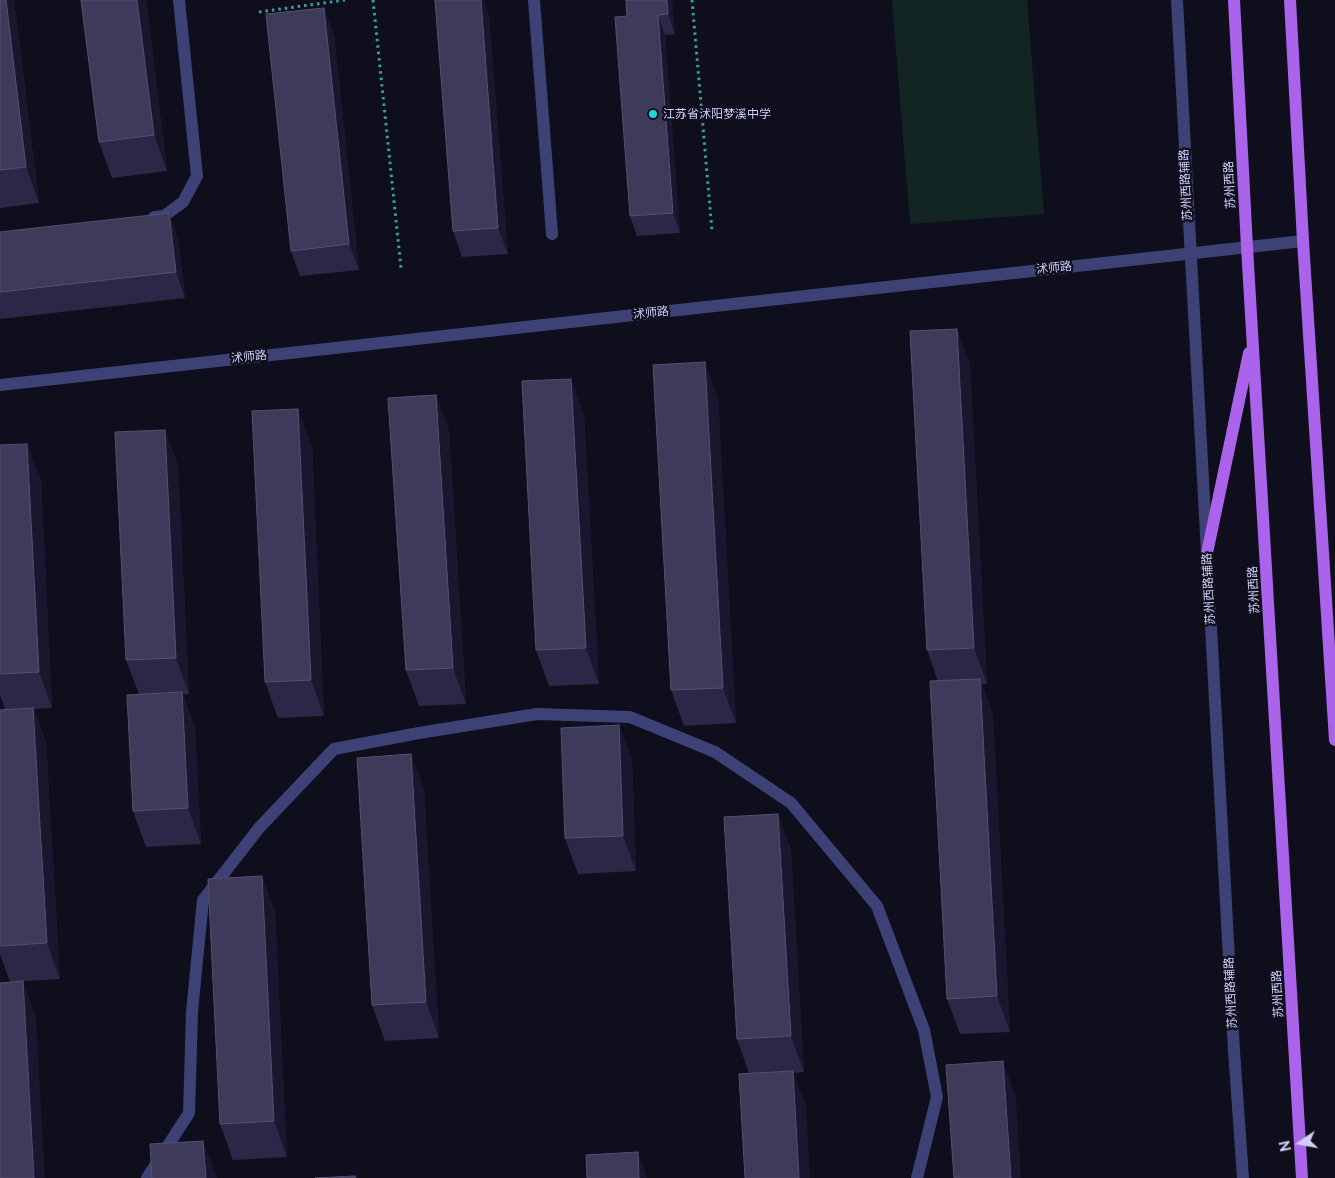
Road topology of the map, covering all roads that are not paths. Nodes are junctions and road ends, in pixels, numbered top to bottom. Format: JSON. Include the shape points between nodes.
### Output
{"nodes":[{"id":1,"x":179,"y":0,"type":"edge"},
{"id":2,"x":534,"y":0,"type":"edge"},
{"id":3,"x":1176,"y":0,"type":"edge"},
{"id":4,"x":1234,"y":0,"type":"edge"},
{"id":5,"x":1290,"y":0,"type":"edge"},
{"id":6,"x":145,"y":218,"type":"edge"},
{"id":7,"x":552,"y":234,"type":"dead end"},
{"id":8,"x":1303,"y":241,"type":"junction"},
{"id":9,"x":1247,"y":247,"type":"junction"},
{"id":10,"x":1190,"y":253,"type":"junction"},
{"id":11,"x":1252,"y":336,"type":"junction"},
{"id":12,"x":0,"y":384,"type":"edge"},
{"id":13,"x":1207,"y":553,"type":"junction"},
{"id":14,"x":1335,"y":740,"type":"edge"},
{"id":15,"x":147,"y":1178,"type":"edge"},
{"id":16,"x":917,"y":1178,"type":"edge"},
{"id":17,"x":1243,"y":1178,"type":"edge"},
{"id":18,"x":1302,"y":1178,"type":"edge"}],
"edges":[{"from":1,"to":6,"type":"street","via":[[197,176],[183,202],[164,216]]},
{"from":2,"to":7,"type":"street"},
{"from":3,"to":10,"type":"street","name":"苏州西路辅路"},
{"from":4,"to":9,"type":"main road","name":"苏州西路"},
{"from":5,"to":8,"type":"main road"},
{"from":8,"to":9,"type":"street","name":"沭师路"},
{"from":8,"to":14,"type":"main road"},
{"from":9,"to":10,"type":"street","name":"沭师路"},
{"from":9,"to":11,"type":"main road","name":"苏州西路"},
{"from":10,"to":12,"type":"street","name":"沭师路"},
{"from":10,"to":13,"type":"street","name":"苏州西路辅路"},
{"from":11,"to":13,"type":"main road"},
{"from":11,"to":18,"type":"main road","name":"苏州西路"},
{"from":13,"to":17,"type":"street","name":"苏州西路辅路"},
{"from":15,"to":16,"type":"street","via":[[189,1113],[192,1012],[203,900],[259,828],[334,749],[537,714],[630,717],[714,752],[791,803],[877,906],[924,1030],[937,1097]]}]}
